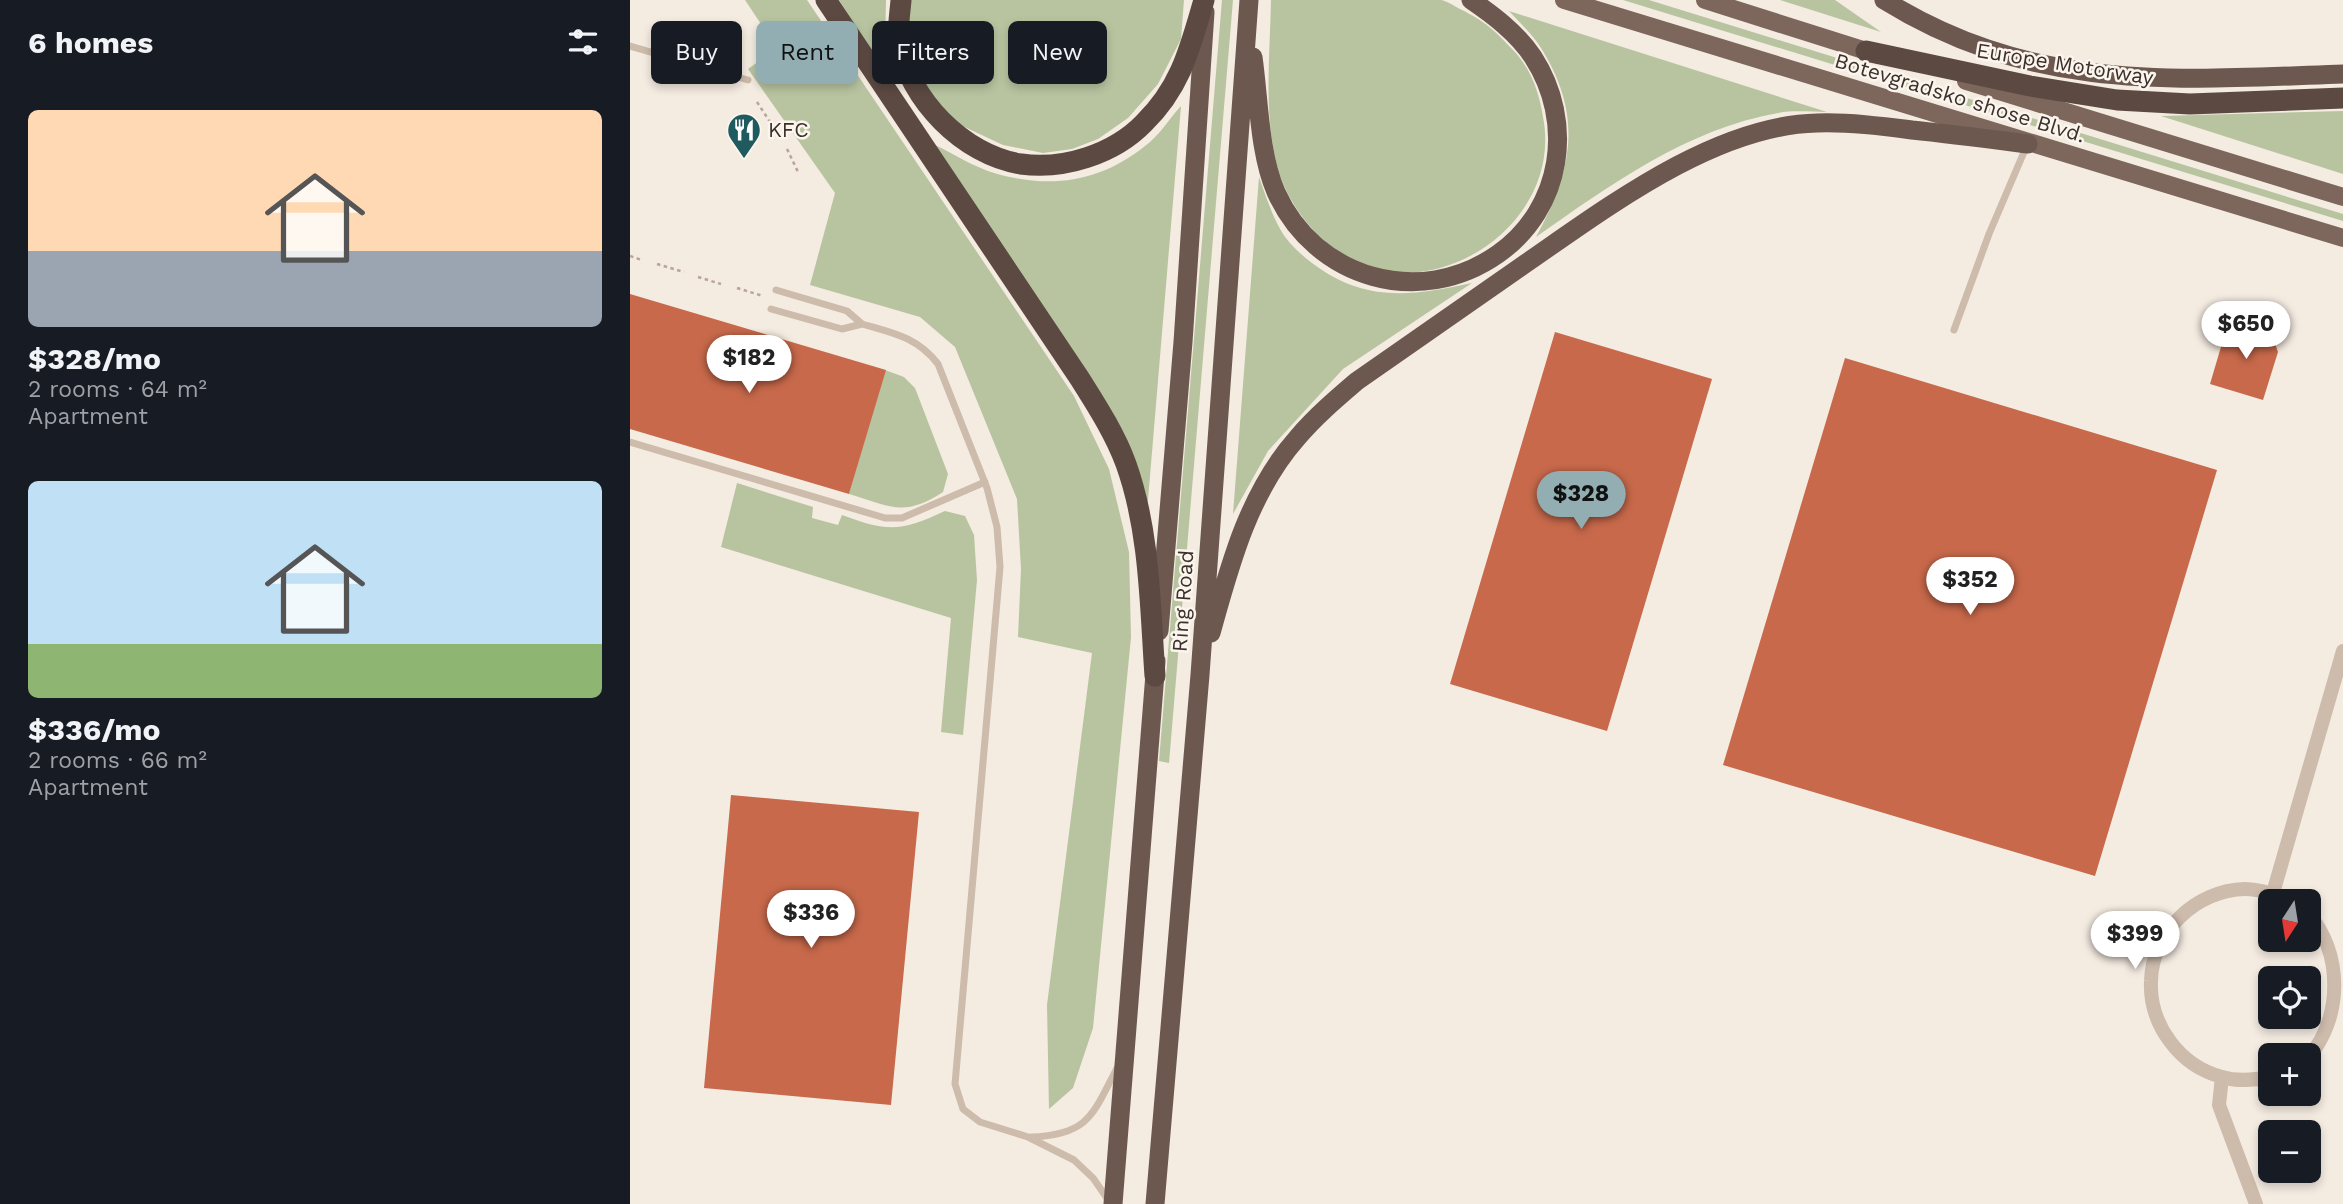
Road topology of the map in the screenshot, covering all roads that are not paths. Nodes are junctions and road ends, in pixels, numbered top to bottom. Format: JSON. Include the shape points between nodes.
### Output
{"nodes":[{"id":1,"x":826,"y":0,"type":"edge"},
{"id":2,"x":901,"y":0,"type":"edge"},
{"id":3,"x":1205,"y":0,"type":"edge"},
{"id":4,"x":1471,"y":0,"type":"edge"},
{"id":5,"x":1564,"y":0,"type":"edge"},
{"id":6,"x":1705,"y":0,"type":"edge"},
{"id":7,"x":1884,"y":0,"type":"edge"},
{"id":8,"x":1248,"y":6,"type":"edge"},
{"id":9,"x":630,"y":46,"type":"edge"},
{"id":10,"x":1866,"y":51,"type":"junction"},
{"id":11,"x":2343,"y":74,"type":"edge"},
{"id":12,"x":748,"y":80,"type":"dead end"},
{"id":13,"x":2343,"y":98,"type":"edge"},
{"id":14,"x":2028,"y":144,"type":"junction"},
{"id":15,"x":2343,"y":197,"type":"edge"},
{"id":16,"x":2343,"y":239,"type":"edge"},
{"id":17,"x":776,"y":290,"type":"dead end"},
{"id":18,"x":771,"y":309,"type":"dead end"},
{"id":19,"x":862,"y":324,"type":"junction"},
{"id":20,"x":1954,"y":330,"type":"dead end"},
{"id":21,"x":630,"y":442,"type":"edge"},
{"id":22,"x":985,"y":482,"type":"junction"},
{"id":23,"x":2343,"y":652,"type":"edge"},
{"id":24,"x":1200,"y":675,"type":"junction"},
{"id":25,"x":1155,"y":676,"type":"junction"},
{"id":26,"x":2274,"y":889,"type":"edge"},
{"id":27,"x":2258,"y":891,"type":"edge"},
{"id":28,"x":2321,"y":926,"type":"edge"},
{"id":29,"x":2119,"y":937,"type":"dead end"},
{"id":30,"x":2157,"y":950,"type":"junction"},
{"id":31,"x":2340,"y":1019,"type":"edge"},
{"id":32,"x":2321,"y":1045,"type":"edge"},
{"id":33,"x":1125,"y":1051,"type":"junction"},
{"id":34,"x":2222,"y":1077,"type":"junction"},
{"id":35,"x":2258,"y":1079,"type":"edge"},
{"id":36,"x":1028,"y":1137,"type":"junction"},
{"id":37,"x":1112,"y":1204,"type":"edge"},
{"id":38,"x":1156,"y":1204,"type":"edge"},
{"id":39,"x":2256,"y":1204,"type":"edge"}],
"edges":[{"from":1,"to":25,"type":"highway","via":[[1109,429],[1125,463],[1144,536]]},
{"from":2,"to":3,"type":"highway","via":[[898,39],[902,57],[934,113],[973,145],[996,157],[1045,165],[1101,153],[1143,125],[1176,83]]},
{"from":3,"to":25,"type":"highway","name":"Ring Road"},
{"from":4,"to":8,"type":"highway","via":[[1513,34],[1545,79],[1558,124],[1555,173],[1534,218],[1498,254],[1449,276],[1422,281],[1366,276],[1341,265],[1304,236],[1290,217],[1268,170]]},
{"from":5,"to":14,"type":"main road","name":"Botevgradsko shose Blvd."},
{"from":6,"to":10,"type":"main road","name":"Botevgradsko shose Blvd."},
{"from":7,"to":11,"type":"highway","via":[[1953,38],[2027,61],[2087,73],[2160,79]]},
{"from":8,"to":24,"type":"highway","name":"Ring Road"},
{"from":9,"to":12,"type":"lane"},
{"from":10,"to":13,"type":"highway","name":"Europe Motorway","via":[[2118,100],[2190,104]]},
{"from":10,"to":15,"type":"main road","name":"Botevgradsko shose Blvd."},
{"from":14,"to":16,"type":"main road","name":"Botevgradsko shose Blvd."},
{"from":14,"to":20,"type":"lane"},
{"from":14,"to":24,"type":"highway","via":[[1871,125],[1817,122],[1779,127],[1707,149],[1579,226],[1357,381],[1296,438],[1273,470],[1240,535]]},
{"from":17,"to":19,"type":"lane","via":[[847,311]]},
{"from":18,"to":19,"type":"lane","via":[[842,329]]},
{"from":19,"to":22,"type":"lane","via":[[915,341],[939,364]]},
{"from":21,"to":22,"type":"lane","via":[[885,518],[902,518]]},
{"from":22,"to":36,"type":"lane","via":[[997,527],[1000,567],[955,1084],[963,1109],[979,1122]]},
{"from":23,"to":26,"type":"street"},
{"from":24,"to":38,"type":"highway","name":"Ring Road"},
{"from":25,"to":33,"type":"highway","name":"Ring Road"},
{"from":27,"to":30,"type":"street","via":[[2218,894],[2192,906],[2171,925]]},
{"from":28,"to":31,"type":"street","via":[[2341,967]]},
{"from":29,"to":30,"type":"street"},
{"from":30,"to":34,"type":"street","via":[[2151,981],[2159,1023],[2169,1042],[2192,1064]]},
{"from":31,"to":32,"type":"street"},
{"from":33,"to":36,"type":"lane","via":[[1089,1118],[1068,1133]]},
{"from":33,"to":37,"type":"highway","name":"Ring Road"},
{"from":34,"to":35,"type":"street"},
{"from":34,"to":39,"type":"street","via":[[2219,1105]]},
{"from":36,"to":37,"type":"lane","via":[[1074,1160]]}]}
